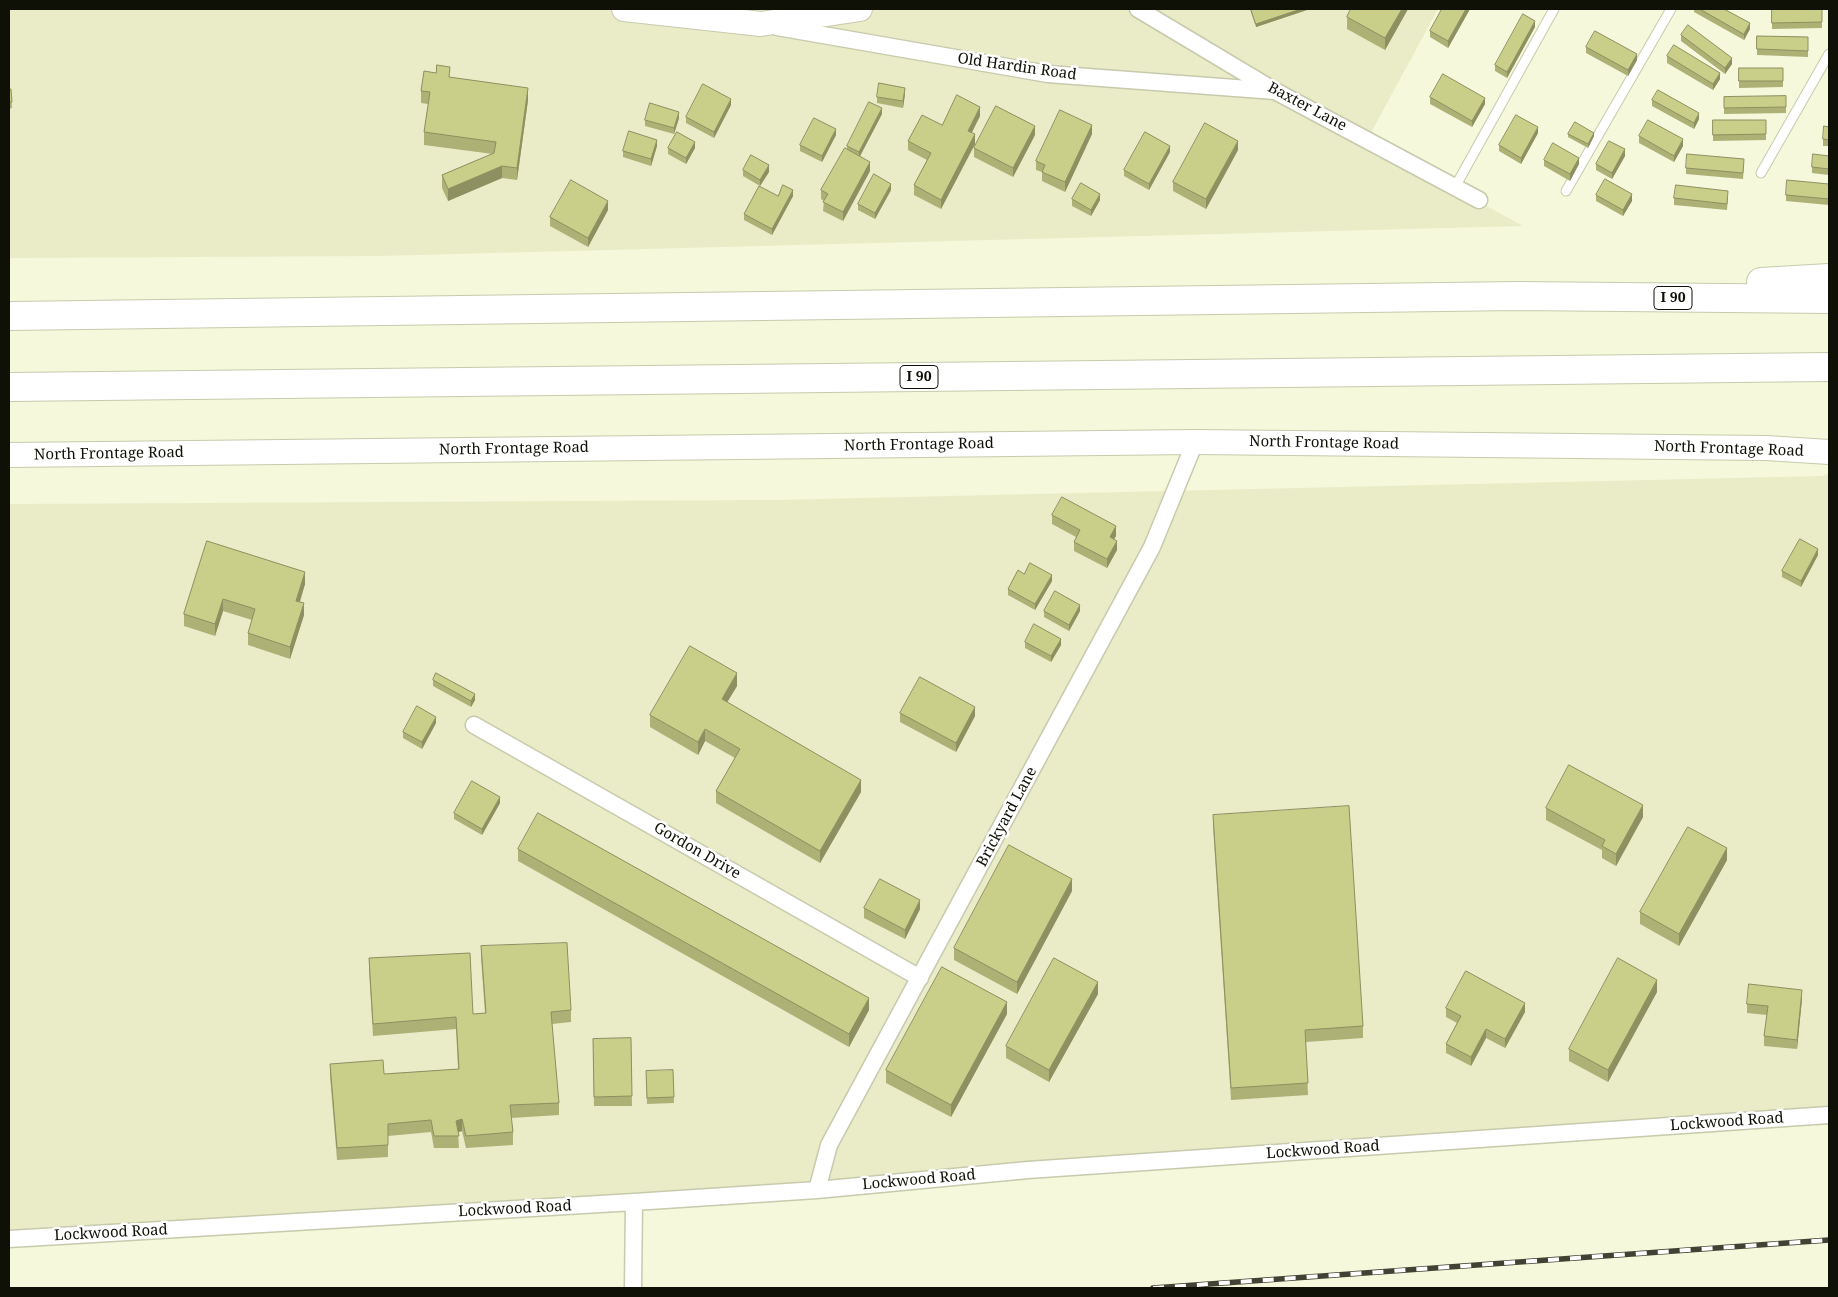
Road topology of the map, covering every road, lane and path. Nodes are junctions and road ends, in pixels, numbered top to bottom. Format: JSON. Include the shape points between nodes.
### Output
{"nodes":[{"id":1,"x":624,"y":9,"type":"edge"},
{"id":2,"x":860,"y":9,"type":"edge"},
{"id":3,"x":1138,"y":9,"type":"edge"},
{"id":4,"x":1554,"y":9,"type":"edge"},
{"id":5,"x":1671,"y":9,"type":"edge"},
{"id":6,"x":761,"y":24,"type":"junction"},
{"id":7,"x":1829,"y":54,"type":"edge"},
{"id":8,"x":1275,"y":91,"type":"junction"},
{"id":9,"x":1761,"y":173,"type":"dead end"},
{"id":10,"x":1455,"y":187,"type":"junction"},
{"id":11,"x":1566,"y":191,"type":"dead end"},
{"id":12,"x":1479,"y":200,"type":"dead end"},
{"id":13,"x":1829,"y":278,"type":"edge"},
{"id":14,"x":1518,"y":296,"type":"junction"},
{"id":15,"x":1829,"y":299,"type":"edge"},
{"id":16,"x":9,"y":316,"type":"edge"},
{"id":17,"x":1829,"y":367,"type":"edge"},
{"id":18,"x":9,"y":387,"type":"edge"},
{"id":19,"x":1195,"y":442,"type":"junction"},
{"id":20,"x":1829,"y":452,"type":"edge"},
{"id":21,"x":9,"y":455,"type":"edge"},
{"id":22,"x":474,"y":724,"type":"dead end"},
{"id":23,"x":920,"y":978,"type":"junction"},
{"id":24,"x":1829,"y":1115,"type":"edge"},
{"id":25,"x":817,"y":1190,"type":"junction"},
{"id":26,"x":634,"y":1202,"type":"junction"},
{"id":27,"x":9,"y":1239,"type":"edge"},
{"id":28,"x":633,"y":1288,"type":"edge"}],
"edges":[{"from":1,"to":6,"type":"street","name":"Old Hardin Road"},
{"from":2,"to":6,"type":"street","name":"Old Hardin Road"},
{"from":3,"to":8,"type":"street","name":"Baxter Lane"},
{"from":4,"to":10,"type":"lane"},
{"from":5,"to":11,"type":"lane"},
{"from":6,"to":8,"type":"street","name":"Old Hardin Road","via":[[1048,74]]},
{"from":7,"to":9,"type":"lane"},
{"from":8,"to":10,"type":"street","name":"Baxter Lane"},
{"from":10,"to":12,"type":"street","name":"Baxter Lane"},
{"from":13,"to":14,"type":"highway"},
{"from":14,"to":15,"type":"highway","number":"I 90"},
{"from":14,"to":16,"type":"highway","number":"I 90"},
{"from":17,"to":18,"type":"highway","number":"I 90"},
{"from":19,"to":20,"type":"street","name":"North Frontage Road","via":[[1766,448]]},
{"from":19,"to":21,"type":"street","name":"North Frontage Road"},
{"from":19,"to":23,"type":"street","name":"Brickyard Lane","via":[[1152,547]]},
{"from":22,"to":23,"type":"street","name":"Gordon Drive"},
{"from":23,"to":25,"type":"street","name":"Brickyard Lane","via":[[829,1145]]},
{"from":24,"to":25,"type":"street","name":"Lockwood Road","via":[[1028,1170]]},
{"from":25,"to":26,"type":"street","name":"Lockwood Road"},
{"from":26,"to":27,"type":"street","name":"Lockwood Road"},
{"from":26,"to":28,"type":"street"}]}
